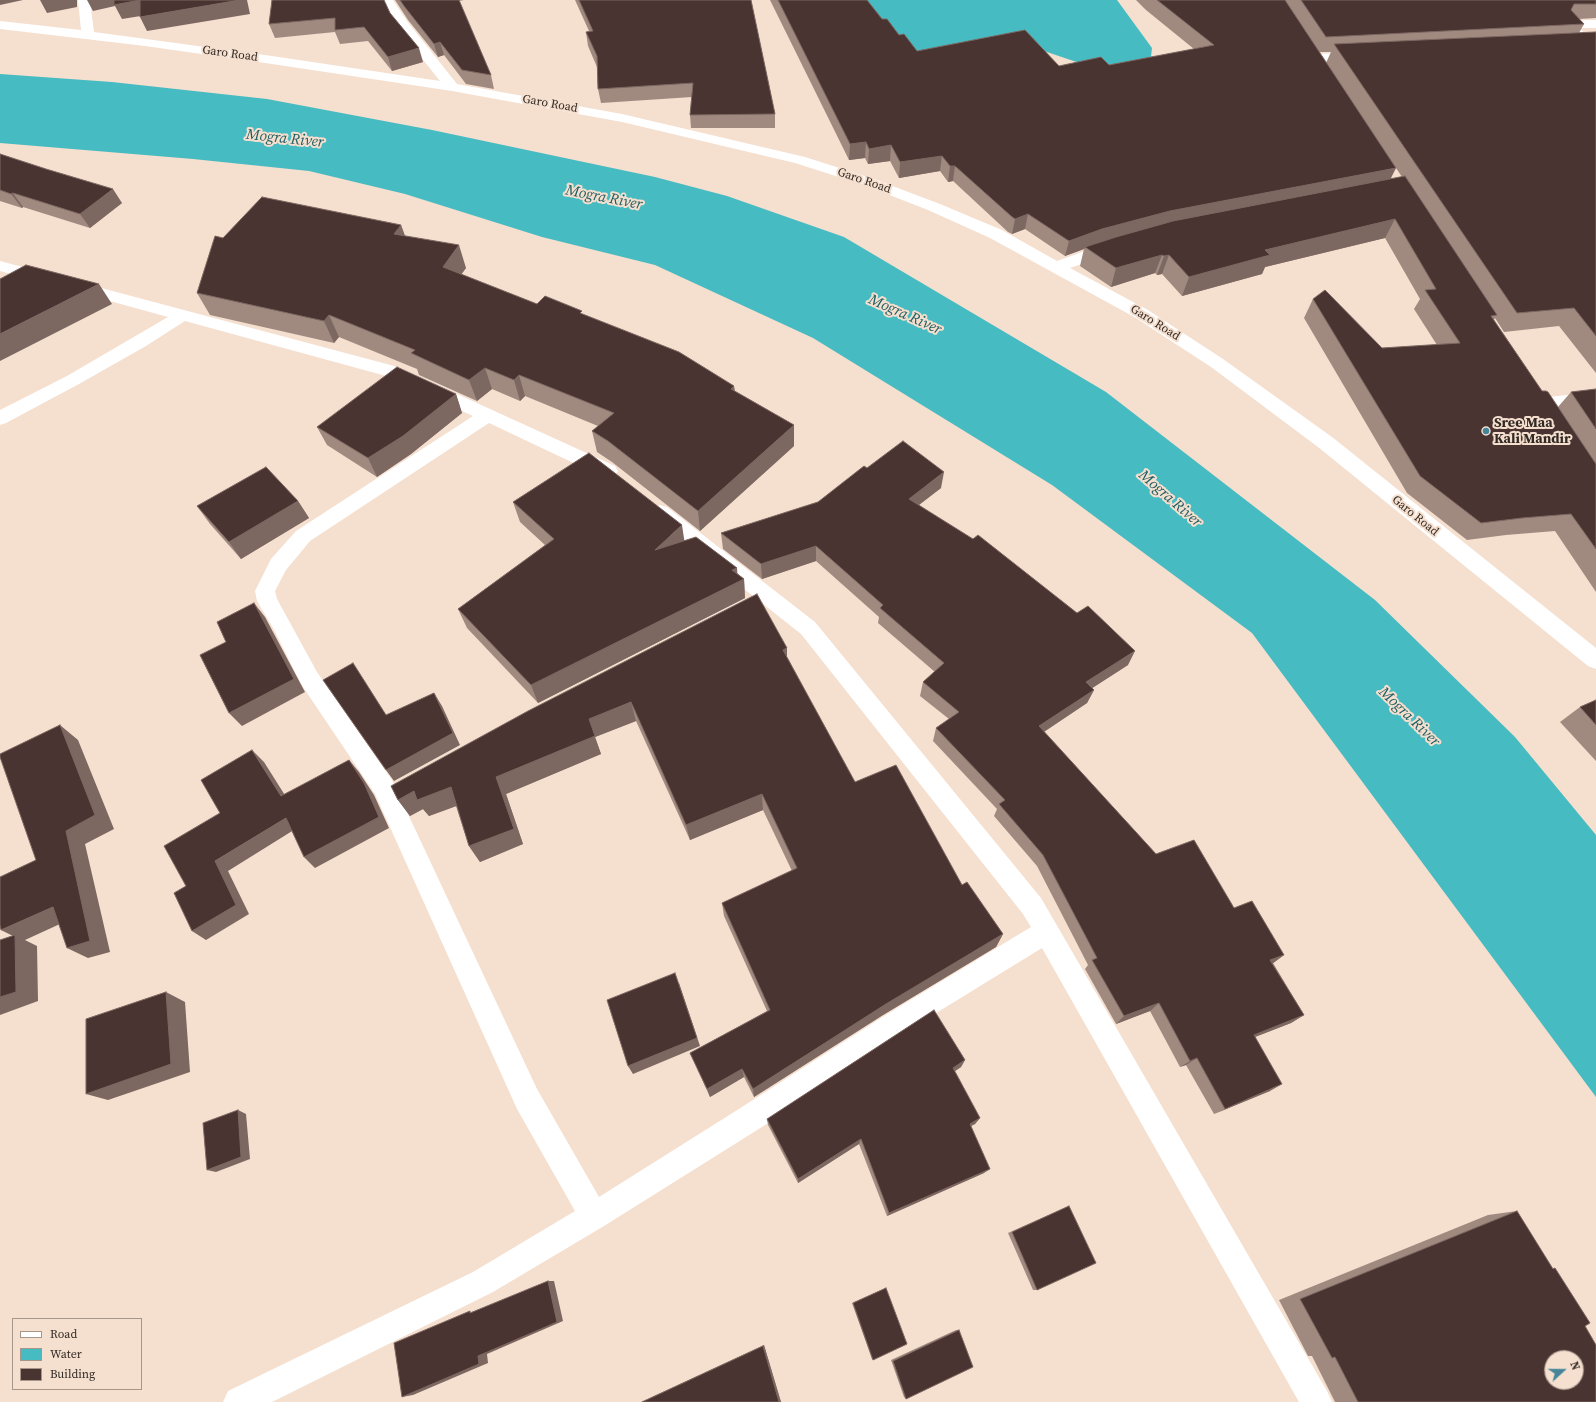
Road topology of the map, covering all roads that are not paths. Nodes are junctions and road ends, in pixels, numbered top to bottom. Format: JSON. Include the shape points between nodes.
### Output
{"nodes":[{"id":1,"x":84,"y":0,"type":"edge"},
{"id":2,"x":386,"y":0,"type":"edge"},
{"id":3,"x":1596,"y":24,"type":"edge"},
{"id":4,"x":0,"y":25,"type":"edge"},
{"id":5,"x":88,"y":35,"type":"junction"},
{"id":6,"x":1572,"y":46,"type":"edge"},
{"id":7,"x":1370,"y":55,"type":"edge"},
{"id":8,"x":1315,"y":58,"type":"edge"},
{"id":9,"x":452,"y":87,"type":"junction"},
{"id":10,"x":1124,"y":245,"type":"edge"},
{"id":11,"x":0,"y":266,"type":"edge"},
{"id":12,"x":1055,"y":267,"type":"junction"},
{"id":13,"x":183,"y":315,"type":"junction"},
{"id":14,"x":1596,"y":398,"type":"edge"},
{"id":15,"x":1540,"y":404,"type":"edge"},
{"id":16,"x":488,"y":415,"type":"junction"},
{"id":17,"x":0,"y":418,"type":"edge"},
{"id":18,"x":621,"y":482,"type":"edge"},
{"id":19,"x":646,"y":501,"type":"edge"},
{"id":20,"x":769,"y":597,"type":"junction"},
{"id":21,"x":748,"y":608,"type":"edge"},
{"id":22,"x":1596,"y":660,"type":"edge"},
{"id":23,"x":1046,"y":932,"type":"junction"},
{"id":24,"x":594,"y":1216,"type":"junction"},
{"id":25,"x":239,"y":1402,"type":"edge"},
{"id":26,"x":1316,"y":1402,"type":"edge"}],
"edges":[{"from":1,"to":5,"type":"street"},
{"from":2,"to":9,"type":"street"},
{"from":3,"to":6,"type":"street","via":[[1570,24],[1588,45]]},
{"from":4,"to":5,"type":"street","name":"Garo Road"},
{"from":5,"to":9,"type":"street","name":"Garo Road"},
{"from":7,"to":8,"type":"street"},
{"from":9,"to":12,"type":"street","name":"Garo Road","via":[[622,118],[800,160],[869,182],[934,207],[996,234]]},
{"from":10,"to":12,"type":"street"},
{"from":11,"to":13,"type":"street"},
{"from":12,"to":22,"type":"street","name":"Garo Road","via":[[1142,314],[1217,363],[1325,442]]},
{"from":13,"to":16,"type":"street","via":[[392,371]]},
{"from":13,"to":17,"type":"street","via":[[73,380]]},
{"from":14,"to":15,"type":"street"},
{"from":16,"to":18,"type":"street","via":[[603,468]]},
{"from":16,"to":24,"type":"street","via":[[302,536],[278,565],[265,591],[267,601],[309,678],[384,787],[396,793],[430,890],[527,1099]]},
{"from":19,"to":20,"type":"street"},
{"from":20,"to":21,"type":"street"},
{"from":20,"to":23,"type":"street","via":[[808,628],[1032,906]]},
{"from":23,"to":24,"type":"street","via":[[893,1025],[752,1118]]},
{"from":23,"to":26,"type":"street"},
{"from":24,"to":25,"type":"street","via":[[483,1282]]}]}
